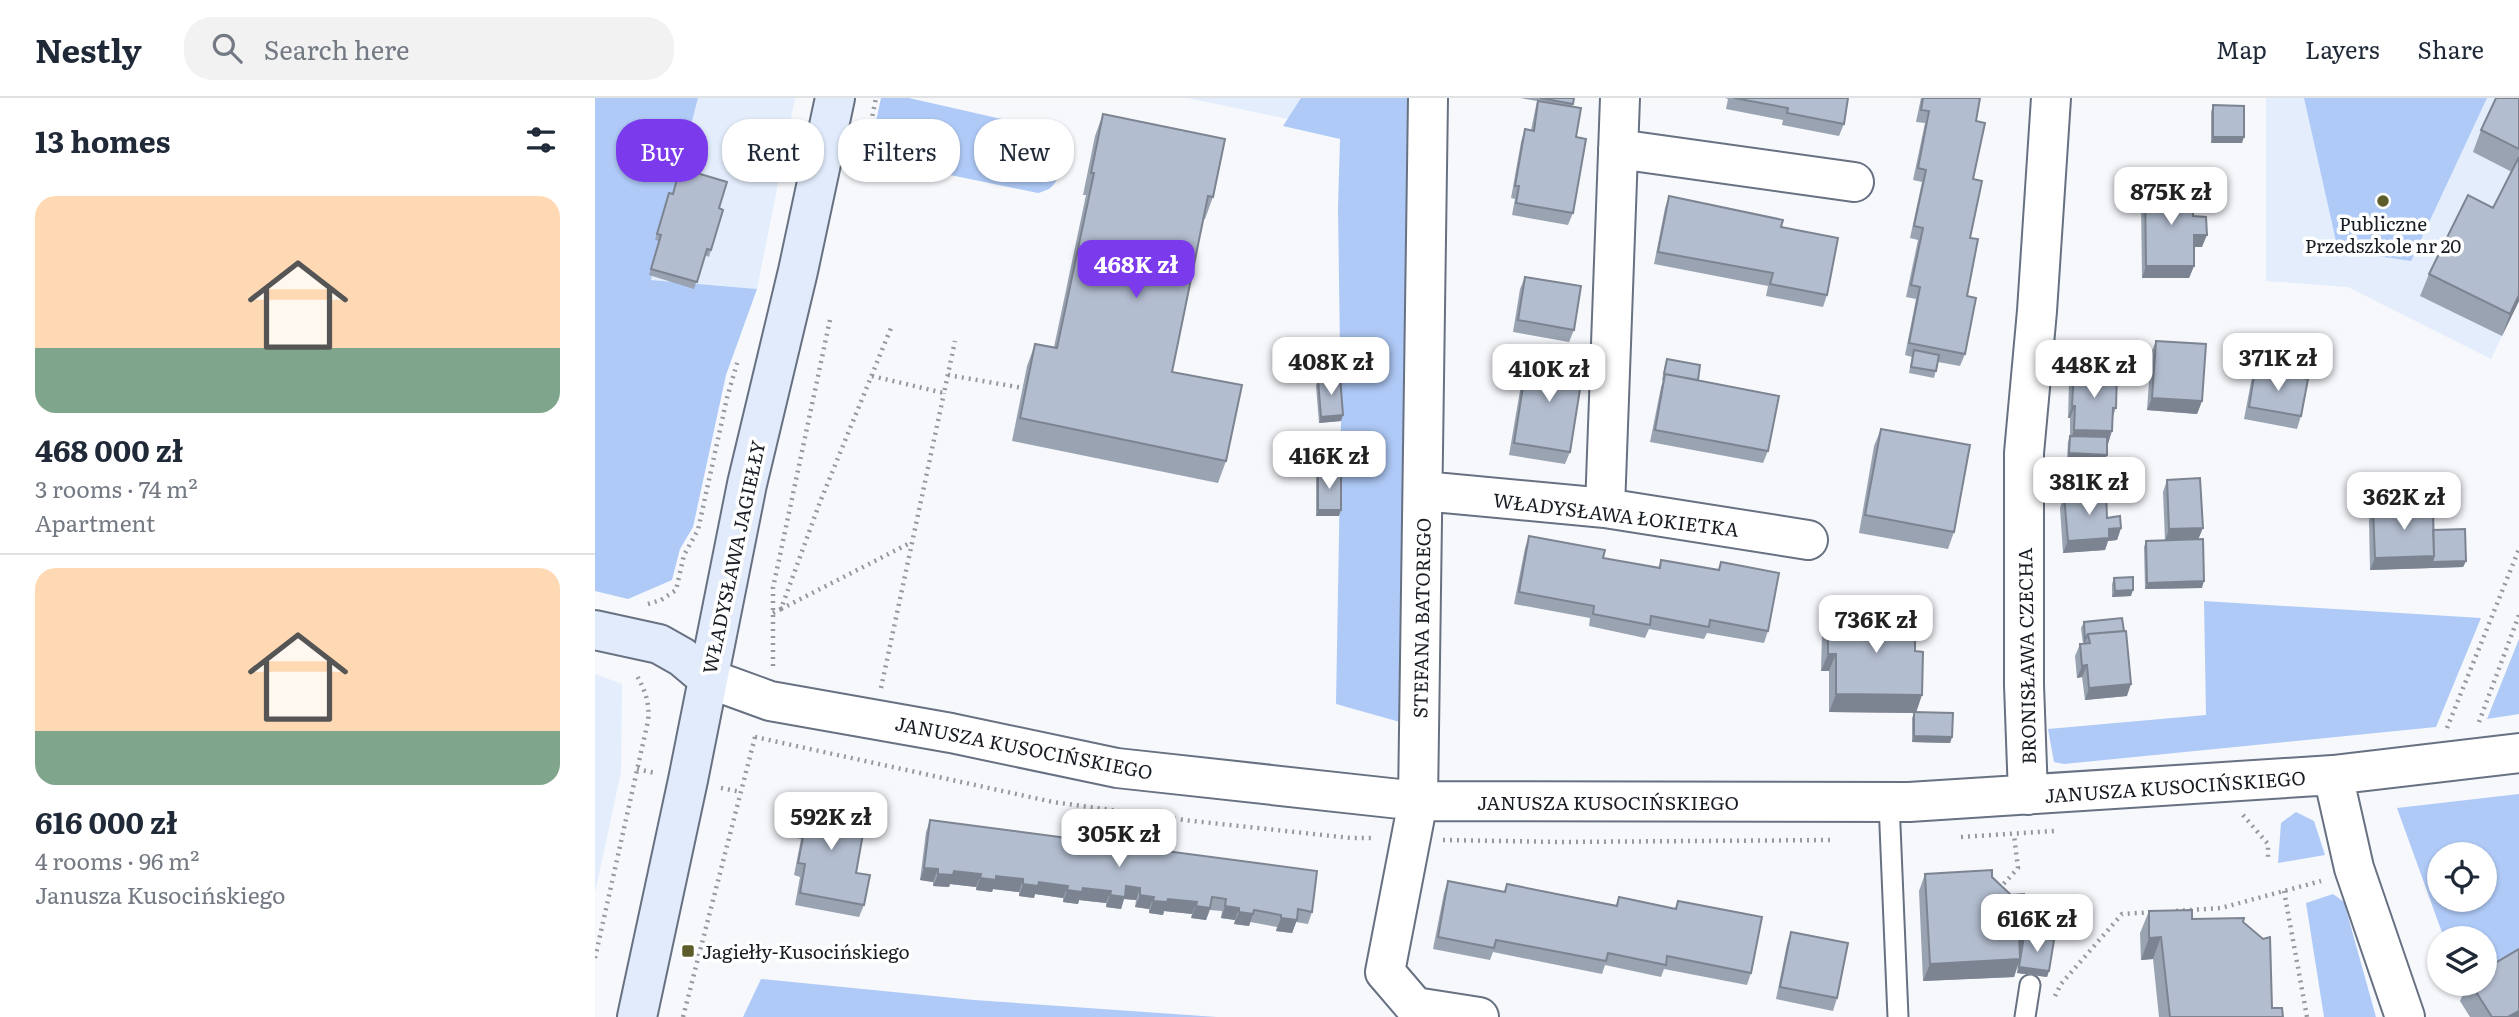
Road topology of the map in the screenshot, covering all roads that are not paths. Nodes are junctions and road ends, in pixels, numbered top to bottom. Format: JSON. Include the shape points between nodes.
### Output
{"nodes":[{"id":1,"x":835,"y":98,"type":"edge"},
{"id":2,"x":1428,"y":98,"type":"edge"},
{"id":3,"x":1620,"y":98,"type":"edge"},
{"id":4,"x":2051,"y":98,"type":"edge"},
{"id":5,"x":1618,"y":149,"type":"junction"},
{"id":6,"x":1854,"y":182,"type":"dead end"},
{"id":7,"x":1423,"y":491,"type":"junction"},
{"id":8,"x":1605,"y":508,"type":"junction"},
{"id":9,"x":1808,"y":540,"type":"dead end"},
{"id":10,"x":595,"y":630,"type":"edge"},
{"id":11,"x":707,"y":678,"type":"junction"},
{"id":12,"x":2519,"y":753,"type":"edge"},
{"id":13,"x":2333,"y":775,"type":"junction"},
{"id":14,"x":2028,"y":795,"type":"junction"},
{"id":15,"x":1418,"y":802,"type":"junction"},
{"id":16,"x":1889,"y":802,"type":"junction"},
{"id":17,"x":2030,"y":985,"type":"dead end"},
{"id":18,"x":637,"y":1017,"type":"edge"},
{"id":19,"x":1479,"y":1017,"type":"edge"},
{"id":20,"x":1898,"y":1017,"type":"edge"},
{"id":21,"x":2025,"y":1017,"type":"edge"},
{"id":22,"x":2405,"y":1017,"type":"edge"}],
"edges":[{"from":1,"to":11,"type":"street","name":"WŁADYSŁAWA JAGIEŁŁY","via":[[815,230],[747,484]]},
{"from":2,"to":7,"type":"street","name":"STEFANA BATOREGO"},
{"from":3,"to":5,"type":"street"},
{"from":4,"to":14,"type":"street","name":"BRONISŁAWA CZECHA","via":[[2024,453]]},
{"from":5,"to":6,"type":"street"},
{"from":5,"to":8,"type":"street"},
{"from":7,"to":8,"type":"street","name":"WŁADYSŁAWA ŁOKIETKA"},
{"from":7,"to":15,"type":"street","name":"STEFANA BATOREGO"},
{"from":8,"to":9,"type":"street","name":"WŁADYSŁAWA ŁOKIETKA"},
{"from":10,"to":11,"type":"street","via":[[659,644]]},
{"from":11,"to":15,"type":"street","name":"JANUSZA KUSOCIŃSKIEGO","via":[[771,701],[1117,768]]},
{"from":11,"to":18,"type":"street","name":"WŁADYSŁAWA JAGIEŁŁY"},
{"from":12,"to":13,"type":"street","name":"JANUSZA KUSOCIŃSKIEGO"},
{"from":13,"to":14,"type":"street","name":"JANUSZA KUSOCIŃSKIEGO"},
{"from":13,"to":22,"type":"street","via":[[2354,868]]},
{"from":14,"to":16,"type":"street","name":"JANUSZA KUSOCIŃSKIEGO"},
{"from":15,"to":16,"type":"street","name":"JANUSZA KUSOCIŃSKIEGO"},
{"from":15,"to":19,"type":"street","name":"STEFANA BATOREGO","via":[[1385,972],[1415,1006]]},
{"from":16,"to":20,"type":"lane"},
{"from":17,"to":21,"type":"lane"}]}
